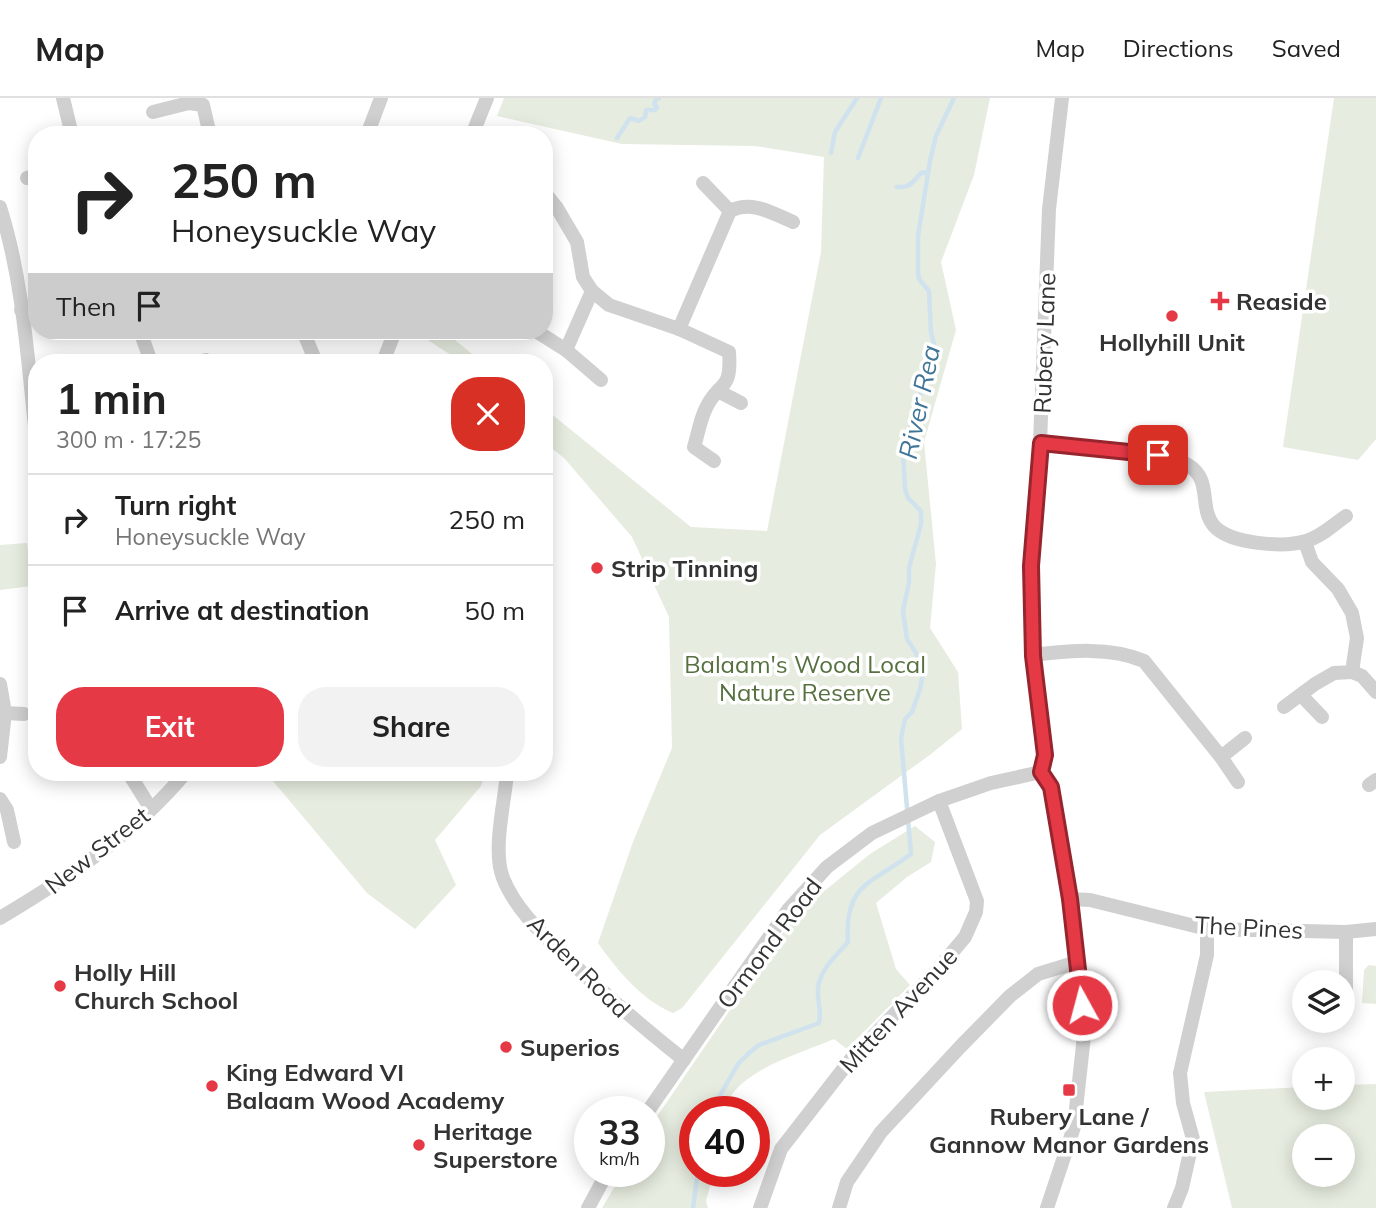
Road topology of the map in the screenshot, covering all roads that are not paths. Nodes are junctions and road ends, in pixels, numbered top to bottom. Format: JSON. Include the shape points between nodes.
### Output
{"nodes":[{"id":1,"x":63,"y":98,"type":"edge"},
{"id":2,"x":381,"y":98,"type":"edge"},
{"id":3,"x":487,"y":98,"type":"edge"},
{"id":4,"x":1062,"y":98,"type":"edge"},
{"id":5,"x":153,"y":112,"type":"dead end"},
{"id":6,"x":70,"y":126,"type":"edge"},
{"id":7,"x":208,"y":126,"type":"edge"},
{"id":8,"x":371,"y":126,"type":"edge"},
{"id":9,"x":476,"y":126,"type":"edge"},
{"id":10,"x":703,"y":183,"type":"dead end"},
{"id":11,"x":553,"y":203,"type":"edge"},
{"id":12,"x":730,"y":211,"type":"junction"},
{"id":13,"x":1,"y":212,"type":"edge"},
{"id":14,"x":793,"y":222,"type":"dead end"},
{"id":15,"x":592,"y":291,"type":"junction"},
{"id":16,"x":21,"y":310,"type":"junction"},
{"id":17,"x":28,"y":310,"type":"edge"},
{"id":18,"x":679,"y":329,"type":"junction"},
{"id":19,"x":550,"y":340,"type":"edge"},
{"id":20,"x":566,"y":350,"type":"junction"},
{"id":21,"x":28,"y":369,"type":"edge"},
{"id":22,"x":601,"y":380,"type":"dead end"},
{"id":23,"x":718,"y":391,"type":"junction"},
{"id":24,"x":741,"y":402,"type":"dead end"},
{"id":25,"x":1041,"y":443,"type":"junction"},
{"id":26,"x":714,"y":461,"type":"dead end"},
{"id":27,"x":1346,"y":516,"type":"dead end"},
{"id":28,"x":1305,"y":542,"type":"junction"},
{"id":29,"x":1033,"y":656,"type":"junction"},
{"id":30,"x":1352,"y":672,"type":"junction"},
{"id":31,"x":0,"y":684,"type":"edge"},
{"id":32,"x":1376,"y":692,"type":"edge"},
{"id":33,"x":1301,"y":695,"type":"junction"},
{"id":34,"x":1284,"y":708,"type":"dead end"},
{"id":35,"x":5,"y":713,"type":"junction"},
{"id":36,"x":24,"y":714,"type":"dead end"},
{"id":37,"x":1322,"y":716,"type":"dead end"},
{"id":38,"x":1245,"y":738,"type":"dead end"},
{"id":39,"x":0,"y":757,"type":"edge"},
{"id":40,"x":1221,"y":757,"type":"junction"},
{"id":41,"x":1041,"y":772,"type":"junction"},
{"id":42,"x":134,"y":781,"type":"edge"},
{"id":43,"x":177,"y":781,"type":"edge"},
{"id":44,"x":506,"y":781,"type":"edge"},
{"id":45,"x":1238,"y":782,"type":"dead end"},
{"id":46,"x":0,"y":799,"type":"edge"},
{"id":47,"x":939,"y":801,"type":"junction"},
{"id":48,"x":151,"y":809,"type":"junction"},
{"id":49,"x":14,"y":842,"type":"dead end"},
{"id":50,"x":1070,"y":899,"type":"junction"},
{"id":51,"x":0,"y":918,"type":"edge"},
{"id":52,"x":1207,"y":929,"type":"junction"},
{"id":53,"x":1376,"y":929,"type":"edge"},
{"id":54,"x":1346,"y":932,"type":"junction"},
{"id":55,"x":1077,"y":962,"type":"junction"},
{"id":56,"x":1346,"y":970,"type":"edge"},
{"id":57,"x":684,"y":1060,"type":"junction"},
{"id":58,"x":659,"y":1096,"type":"edge"},
{"id":59,"x":599,"y":1187,"type":"edge"},
{"id":60,"x":588,"y":1208,"type":"edge"},
{"id":61,"x":760,"y":1208,"type":"edge"},
{"id":62,"x":839,"y":1208,"type":"edge"},
{"id":63,"x":1047,"y":1208,"type":"edge"},
{"id":64,"x":1174,"y":1208,"type":"edge"}],
"edges":[{"from":1,"to":6,"type":"street"},
{"from":2,"to":8,"type":"street"},
{"from":3,"to":9,"type":"street"},
{"from":4,"to":25,"type":"street","name":"Rubery Lane","via":[[1049,209]]},
{"from":5,"to":7,"type":"street","via":[[189,103],[203,105]]},
{"from":10,"to":12,"type":"street"},
{"from":11,"to":15,"type":"street","via":[[577,242],[583,277]]},
{"from":12,"to":14,"type":"street","via":[[756,206]]},
{"from":12,"to":18,"type":"street"},
{"from":13,"to":16,"type":"street"},
{"from":15,"to":18,"type":"street","via":[[610,304]]},
{"from":15,"to":20,"type":"street"},
{"from":16,"to":17,"type":"street"},
{"from":16,"to":21,"type":"street"},
{"from":18,"to":23,"type":"street","via":[[729,352],[728,377]]},
{"from":19,"to":20,"type":"street"},
{"from":20,"to":22,"type":"street"},
{"from":23,"to":24,"type":"street"},
{"from":23,"to":26,"type":"street","via":[[706,407],[694,447]]},
{"from":25,"to":28,"type":"street","via":[[1158,455],[1188,464],[1202,479],[1214,526],[1232,537],[1263,544]]},
{"from":25,"to":29,"type":"street","name":"Rubery Lane","via":[[1031,566]]},
{"from":27,"to":28,"type":"street"},
{"from":28,"to":30,"type":"street","via":[[1312,562],[1338,589],[1352,613],[1357,638]]},
{"from":29,"to":40,"type":"street","via":[[1101,652],[1144,661]]},
{"from":29,"to":41,"type":"street","name":"Rubery Lane","via":[[1045,755]]},
{"from":30,"to":32,"type":"street"},
{"from":30,"to":33,"type":"street","via":[[1334,673]]},
{"from":31,"to":35,"type":"street"},
{"from":33,"to":34,"type":"street"},
{"from":33,"to":37,"type":"street"},
{"from":35,"to":36,"type":"street"},
{"from":35,"to":39,"type":"street"},
{"from":38,"to":40,"type":"street"},
{"from":40,"to":45,"type":"street"},
{"from":41,"to":47,"type":"street","name":"Ormond Road"},
{"from":41,"to":50,"type":"street","name":"Rubery Lane","via":[[1051,787]]},
{"from":42,"to":48,"type":"street"},
{"from":43,"to":48,"type":"street","name":"New Street"},
{"from":44,"to":57,"type":"street","name":"Arden Road","via":[[500,862],[502,878],[517,902],[591,982]]},
{"from":46,"to":49,"type":"street"},
{"from":47,"to":57,"type":"street","name":"Ormond Road","via":[[872,832],[827,867],[788,910]]},
{"from":47,"to":61,"type":"street","name":"Mitten Avenue","via":[[977,901],[972,924],[939,968],[851,1059],[781,1149]]},
{"from":48,"to":51,"type":"street","name":"New Street","via":[[109,845]]},
{"from":50,"to":52,"type":"street","name":"The Pines"},
{"from":50,"to":55,"type":"street","name":"Rubery Lane"},
{"from":52,"to":54,"type":"street","name":"The Pines"},
{"from":52,"to":64,"type":"street","via":[[1207,955],[1180,1073],[1193,1139]]},
{"from":53,"to":54,"type":"street","name":"The Pines"},
{"from":54,"to":56,"type":"street"},
{"from":55,"to":62,"type":"street","via":[[1038,974],[960,1047],[881,1132],[847,1182]]},
{"from":55,"to":63,"type":"street","name":"Rubery Lane","via":[[1085,1027],[1079,1097],[1074,1127]]},
{"from":57,"to":58,"type":"street","name":"Ormond Road"},
{"from":59,"to":60,"type":"street"}]}
